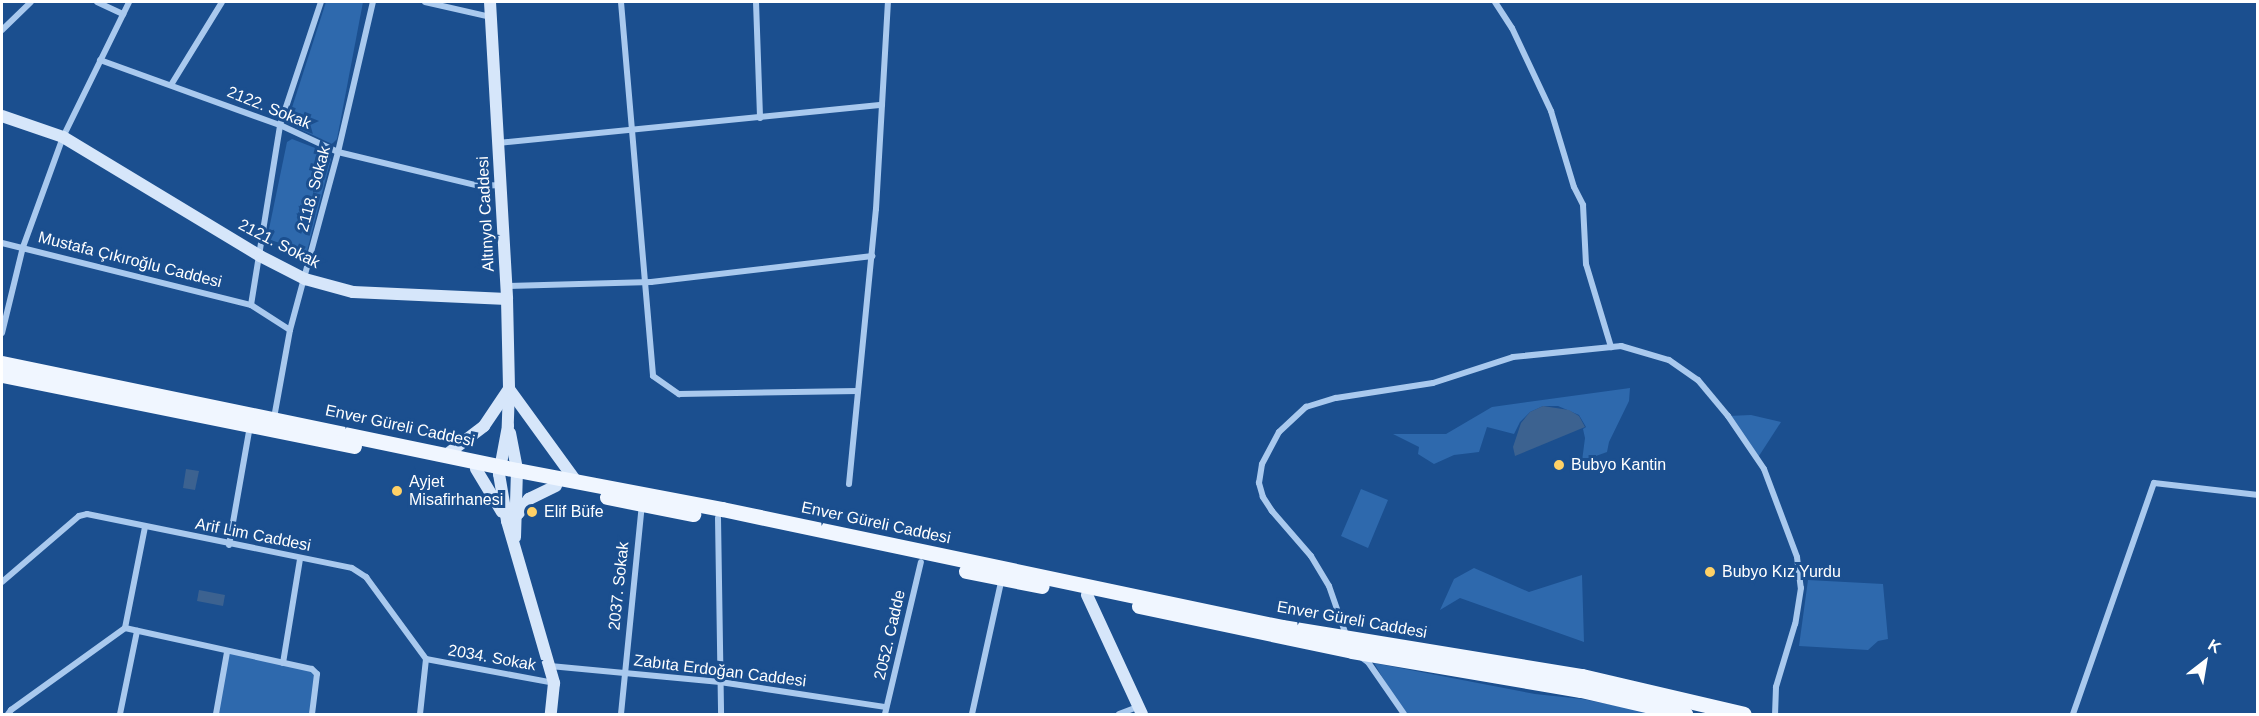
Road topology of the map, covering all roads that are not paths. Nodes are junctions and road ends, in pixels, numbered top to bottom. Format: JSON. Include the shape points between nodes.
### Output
{"nodes":[{"id":1,"x":31,"y":2,"type":"edge"},
{"id":2,"x":97,"y":2,"type":"edge"},
{"id":3,"x":129,"y":2,"type":"edge"},
{"id":4,"x":222,"y":2,"type":"edge"},
{"id":5,"x":321,"y":2,"type":"edge"},
{"id":6,"x":373,"y":2,"type":"edge"},
{"id":7,"x":425,"y":2,"type":"edge"},
{"id":8,"x":489,"y":2,"type":"edge"},
{"id":9,"x":621,"y":2,"type":"edge"},
{"id":10,"x":756,"y":2,"type":"edge"},
{"id":11,"x":888,"y":2,"type":"edge"},
{"id":12,"x":1495,"y":2,"type":"edge"},
{"id":13,"x":123,"y":14,"type":"junction"},
{"id":14,"x":491,"y":17,"type":"junction"},
{"id":15,"x":2,"y":30,"type":"edge"},
{"id":16,"x":100,"y":60,"type":"junction"},
{"id":17,"x":171,"y":85,"type":"junction"},
{"id":18,"x":882,"y":105,"type":"junction"},
{"id":19,"x":2,"y":116,"type":"edge"},
{"id":20,"x":760,"y":118,"type":"junction"},
{"id":21,"x":280,"y":125,"type":"junction"},
{"id":22,"x":632,"y":132,"type":"junction"},
{"id":23,"x":63,"y":138,"type":"junction"},
{"id":24,"x":498,"y":143,"type":"junction"},
{"id":25,"x":338,"y":152,"type":"junction"},
{"id":26,"x":500,"y":185,"type":"junction"},
{"id":27,"x":2,"y":243,"type":"edge"},
{"id":28,"x":23,"y":247,"type":"junction"},
{"id":29,"x":260,"y":256,"type":"junction"},
{"id":30,"x":872,"y":256,"type":"junction"},
{"id":31,"x":305,"y":279,"type":"junction"},
{"id":32,"x":645,"y":282,"type":"junction"},
{"id":33,"x":506,"y":285,"type":"junction"},
{"id":34,"x":507,"y":299,"type":"junction"},
{"id":35,"x":251,"y":305,"type":"junction"},
{"id":36,"x":290,"y":330,"type":"junction"},
{"id":37,"x":2,"y":333,"type":"edge"},
{"id":38,"x":1611,"y":346,"type":"junction"},
{"id":39,"x":2,"y":363,"type":"edge"},
{"id":40,"x":2,"y":375,"type":"edge"},
{"id":41,"x":509,"y":389,"type":"junction"},
{"id":42,"x":858,"y":392,"type":"junction"},
{"id":43,"x":274,"y":418,"type":"junction"},
{"id":44,"x":250,"y":425,"type":"junction"},
{"id":45,"x":508,"y":426,"type":"junction"},
{"id":46,"x":446,"y":455,"type":"junction"},
{"id":47,"x":476,"y":470,"type":"junction"},
{"id":48,"x":499,"y":470,"type":"junction"},
{"id":49,"x":517,"y":474,"type":"junction"},
{"id":50,"x":575,"y":480,"type":"junction"},
{"id":51,"x":849,"y":484,"type":"dead end"},
{"id":52,"x":556,"y":486,"type":"junction"},
{"id":53,"x":2258,"y":495,"type":"edge"},
{"id":54,"x":642,"y":504,"type":"junction"},
{"id":55,"x":718,"y":518,"type":"junction"},
{"id":56,"x":511,"y":522,"type":"junction"},
{"id":57,"x":145,"y":527,"type":"junction"},
{"id":58,"x":229,"y":545,"type":"junction"},
{"id":59,"x":300,"y":559,"type":"junction"},
{"id":60,"x":921,"y":562,"type":"junction"},
{"id":61,"x":1002,"y":578,"type":"junction"},
{"id":62,"x":2,"y":582,"type":"edge"},
{"id":63,"x":1087,"y":595,"type":"junction"},
{"id":64,"x":125,"y":628,"type":"junction"},
{"id":65,"x":137,"y":631,"type":"junction"},
{"id":66,"x":1349,"y":645,"type":"junction"},
{"id":67,"x":227,"y":652,"type":"junction"},
{"id":68,"x":426,"y":659,"type":"junction"},
{"id":69,"x":283,"y":663,"type":"junction"},
{"id":70,"x":550,"y":666,"type":"junction"},
{"id":71,"x":623,"y":671,"type":"junction"},
{"id":72,"x":720,"y":682,"type":"junction"},
{"id":73,"x":554,"y":683,"type":"junction"},
{"id":74,"x":886,"y":711,"type":"edge"},
{"id":75,"x":1140,"y":711,"type":"edge"},
{"id":76,"x":8,"y":714,"type":"edge"},
{"id":77,"x":120,"y":714,"type":"edge"},
{"id":78,"x":216,"y":714,"type":"edge"},
{"id":79,"x":312,"y":714,"type":"edge"},
{"id":80,"x":420,"y":714,"type":"edge"},
{"id":81,"x":551,"y":714,"type":"edge"},
{"id":82,"x":621,"y":714,"type":"edge"},
{"id":83,"x":721,"y":714,"type":"edge"},
{"id":84,"x":972,"y":714,"type":"edge"},
{"id":85,"x":1119,"y":714,"type":"edge"},
{"id":86,"x":1404,"y":714,"type":"edge"},
{"id":87,"x":1685,"y":714,"type":"edge"},
{"id":88,"x":1744,"y":714,"type":"edge"},
{"id":89,"x":1775,"y":714,"type":"edge"},
{"id":90,"x":2073,"y":714,"type":"edge"}],
"edges":[{"from":1,"to":15,"type":"street"},
{"from":2,"to":13,"type":"street"},
{"from":3,"to":13,"type":"street"},
{"from":4,"to":17,"type":"street"},
{"from":5,"to":21,"type":"street"},
{"from":6,"to":25,"type":"street","name":"2118. Sokak"},
{"from":7,"to":14,"type":"street"},
{"from":8,"to":14,"type":"main road","name":"Altınyol Caddesi"},
{"from":9,"to":22,"type":"street"},
{"from":10,"to":20,"type":"street"},
{"from":11,"to":18,"type":"street"},
{"from":12,"to":38,"type":"street","via":[[1512,28],[1551,111],[1583,205],[1586,264]]},
{"from":13,"to":16,"type":"street"},
{"from":14,"to":24,"type":"main road","name":"Altınyol Caddesi"},
{"from":16,"to":17,"type":"street","name":"2122. Sokak"},
{"from":16,"to":23,"type":"street"},
{"from":17,"to":21,"type":"street","name":"2122. Sokak"},
{"from":18,"to":20,"type":"street"},
{"from":18,"to":30,"type":"street"},
{"from":19,"to":23,"type":"main road","name":"2121. Sokak"},
{"from":20,"to":22,"type":"street"},
{"from":21,"to":25,"type":"street","name":"2122. Sokak"},
{"from":21,"to":29,"type":"street"},
{"from":22,"to":24,"type":"street"},
{"from":22,"to":32,"type":"street"},
{"from":23,"to":28,"type":"street"},
{"from":23,"to":29,"type":"main road","name":"2121. Sokak"},
{"from":24,"to":26,"type":"main road","name":"Altınyol Caddesi"},
{"from":25,"to":26,"type":"street","name":"2122. Sokak","via":[[480,186]]},
{"from":25,"to":31,"type":"street","name":"2118. Sokak"},
{"from":26,"to":33,"type":"main road","name":"Altınyol Caddesi"},
{"from":27,"to":28,"type":"street","name":"Mustafa Çıkıroğlu Caddesi"},
{"from":28,"to":35,"type":"street","name":"Mustafa Çıkıroğlu Caddesi"},
{"from":28,"to":37,"type":"street"},
{"from":29,"to":31,"type":"main road","name":"2121. Sokak"},
{"from":29,"to":35,"type":"street"},
{"from":30,"to":32,"type":"street"},
{"from":30,"to":42,"type":"street"},
{"from":31,"to":34,"type":"main road","name":"2121. Sokak","via":[[353,292]]},
{"from":31,"to":36,"type":"street","name":"2118. Sokak"},
{"from":32,"to":33,"type":"street"},
{"from":32,"to":42,"type":"street","via":[[653,375],[679,394]]},
{"from":33,"to":34,"type":"main road","name":"Altınyol Caddesi"},
{"from":34,"to":41,"type":"main road","name":"Altınyol Caddesi"},
{"from":35,"to":36,"type":"street","name":"Mustafa Çıkıroğlu Caddesi"},
{"from":36,"to":43,"type":"street","name":"2118. Sokak"},
{"from":38,"to":66,"type":"street","via":[[1513,357],[1433,383],[1336,398],[1306,407],[1279,432],[1262,465],[1259,483],[1263,497],[1311,556],[1329,586]]},
{"from":38,"to":89,"type":"street","via":[[1669,360],[1698,380],[1764,469],[1797,557],[1801,588],[1776,687]]},
{"from":39,"to":43,"type":"main road","name":"Enver Güreli Caddesi"},
{"from":40,"to":44,"type":"main road","name":"Enver Güreli Caddesi"},
{"from":41,"to":45,"type":"main road","name":"Altınyol Caddesi"},
{"from":41,"to":46,"type":"main road","via":[[483,426]]},
{"from":41,"to":50,"type":"main road"},
{"from":42,"to":51,"type":"street"},
{"from":43,"to":46,"type":"main road","name":"Enver Güreli Caddesi"},
{"from":44,"to":47,"type":"main road","name":"Enver Güreli Caddesi"},
{"from":44,"to":58,"type":"street"},
{"from":45,"to":48,"type":"main road"},
{"from":45,"to":49,"type":"main road"},
{"from":46,"to":48,"type":"main road","name":"Enver Güreli Caddesi"},
{"from":47,"to":48,"type":"main road","name":"Enver Güreli Caddesi"},
{"from":47,"to":56,"type":"main road"},
{"from":48,"to":49,"type":"main road","name":"Enver Güreli Caddesi"},
{"from":48,"to":56,"type":"main road"},
{"from":49,"to":50,"type":"main road","name":"Enver Güreli Caddesi"},
{"from":49,"to":52,"type":"main road","name":"Enver Güreli Caddesi"},
{"from":49,"to":56,"type":"main road"},
{"from":50,"to":66,"type":"main road","name":"Enver Güreli Caddesi"},
{"from":52,"to":54,"type":"main road","name":"Enver Güreli Caddesi"},
{"from":52,"to":56,"type":"main road","via":[[525,501]]},
{"from":53,"to":90,"type":"street","via":[[2154,483]]},
{"from":54,"to":55,"type":"main road","name":"Enver Güreli Caddesi"},
{"from":54,"to":71,"type":"street","name":"2037. Sokak"},
{"from":55,"to":60,"type":"main road","name":"Enver Güreli Caddesi"},
{"from":55,"to":72,"type":"street"},
{"from":56,"to":70,"type":"main road","via":[[514,549]]},
{"from":57,"to":58,"type":"street","name":"Arif Lim Caddesi"},
{"from":57,"to":62,"type":"street","name":"Arif Lim Caddesi","via":[[83,514]]},
{"from":57,"to":64,"type":"street"},
{"from":58,"to":59,"type":"street","name":"Arif Lim Caddesi"},
{"from":59,"to":68,"type":"street","name":"Arif Lim Caddesi","via":[[358,570],[378,591]]},
{"from":59,"to":69,"type":"street"},
{"from":60,"to":61,"type":"main road","name":"Enver Güreli Caddesi"},
{"from":60,"to":74,"type":"street","name":"2052. Cadde"},
{"from":61,"to":63,"type":"main road","name":"Enver Güreli Caddesi"},
{"from":61,"to":84,"type":"street"},
{"from":63,"to":66,"type":"main road","name":"Enver Güreli Caddesi"},
{"from":63,"to":75,"type":"main road"},
{"from":64,"to":65,"type":"street"},
{"from":64,"to":76,"type":"street"},
{"from":65,"to":67,"type":"street"},
{"from":65,"to":77,"type":"street"},
{"from":66,"to":86,"type":"street","via":[[1368,662]]},
{"from":66,"to":87,"type":"main road","name":"Enver Güreli Caddesi"},
{"from":66,"to":88,"type":"main road","name":"Enver Güreli Caddesi","via":[[1582,676]]},
{"from":67,"to":69,"type":"street"},
{"from":67,"to":78,"type":"street"},
{"from":68,"to":73,"type":"street","name":"2034. Sokak"},
{"from":68,"to":80,"type":"street"},
{"from":69,"to":79,"type":"street","via":[[316,671]]},
{"from":70,"to":71,"type":"street","name":"Zabıta Erdoğan Caddesi"},
{"from":70,"to":73,"type":"main road"},
{"from":71,"to":72,"type":"street","name":"Zabıta Erdoğan Caddesi"},
{"from":71,"to":82,"type":"street","name":"2037. Sokak"},
{"from":72,"to":74,"type":"street","name":"Zabıta Erdoğan Caddesi"},
{"from":72,"to":83,"type":"street"},
{"from":73,"to":81,"type":"main road"},
{"from":75,"to":85,"type":"street"}]}
